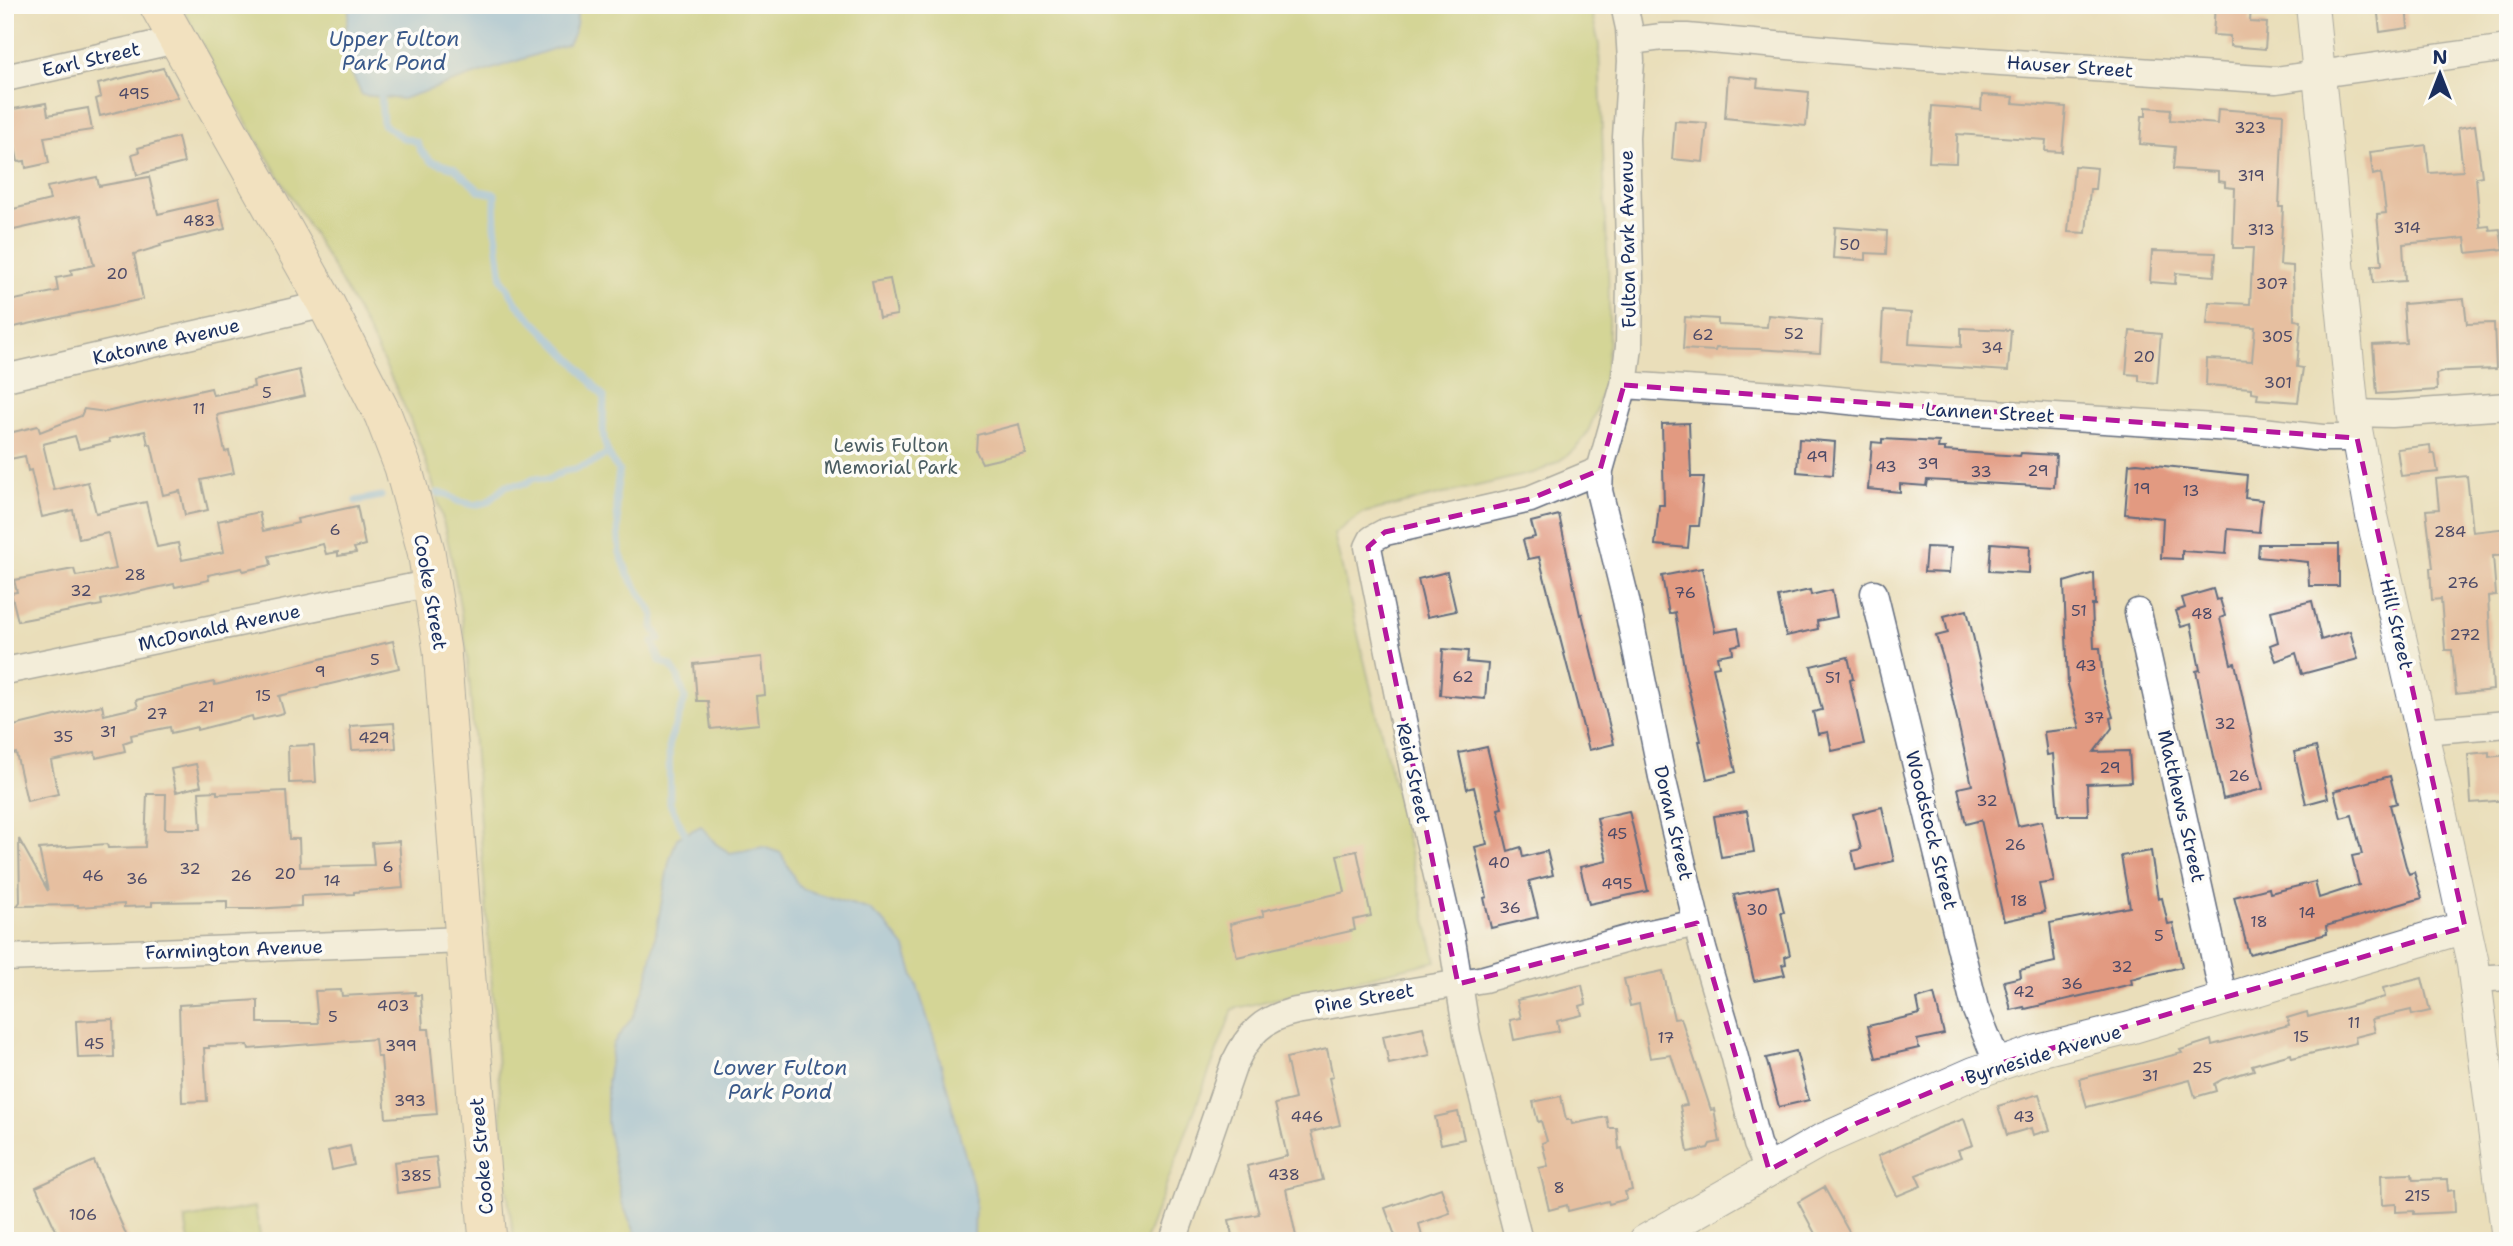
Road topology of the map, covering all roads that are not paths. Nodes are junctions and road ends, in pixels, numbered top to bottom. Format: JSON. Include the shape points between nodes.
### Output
{"nodes":[{"id":1,"x":158,"y":5,"type":"edge"},
{"id":2,"x":1624,"y":5,"type":"edge"},
{"id":3,"x":2312,"y":5,"type":"edge"},
{"id":4,"x":176,"y":40,"type":"junction"},
{"id":5,"x":1631,"y":41,"type":"junction"},
{"id":6,"x":2508,"y":48,"type":"edge"},
{"id":7,"x":2318,"y":76,"type":"junction"},
{"id":8,"x":5,"y":78,"type":"edge"},
{"id":9,"x":326,"y":304,"type":"junction"},
{"id":10,"x":5,"y":378,"type":"edge"},
{"id":11,"x":1623,"y":385,"type":"junction"},
{"id":12,"x":2508,"y":406,"type":"edge"},
{"id":13,"x":2355,"y":425,"type":"junction"},
{"id":14,"x":1600,"y":470,"type":"junction"},
{"id":15,"x":432,"y":583,"type":"junction"},
{"id":16,"x":1874,"y":593,"type":"dead end"},
{"id":17,"x":2138,"y":612,"type":"dead end"},
{"id":18,"x":5,"y":671,"type":"edge"},
{"id":19,"x":2508,"y":724,"type":"edge"},
{"id":20,"x":2422,"y":731,"type":"junction"},
{"id":21,"x":1697,"y":923,"type":"junction"},
{"id":22,"x":2465,"y":927,"type":"junction"},
{"id":23,"x":464,"y":940,"type":"junction"},
{"id":24,"x":5,"y":958,"type":"edge"},
{"id":25,"x":2508,"y":977,"type":"edge"},
{"id":26,"x":2475,"y":979,"type":"junction"},
{"id":27,"x":1458,"y":984,"type":"junction"},
{"id":28,"x":2224,"y":1000,"type":"junction"},
{"id":29,"x":1998,"y":1064,"type":"junction"},
{"id":30,"x":1769,"y":1170,"type":"junction"},
{"id":31,"x":2508,"y":1239,"type":"edge"},
{"id":32,"x":488,"y":1241,"type":"edge"},
{"id":33,"x":1173,"y":1241,"type":"edge"},
{"id":34,"x":1519,"y":1241,"type":"edge"},
{"id":35,"x":1644,"y":1241,"type":"edge"}],
"edges":[{"from":1,"to":4,"type":"main road","name":"Cooke Street"},
{"from":2,"to":5,"type":"street","name":"Fulton Park Avenue"},
{"from":3,"to":7,"type":"street","name":"Hill Street"},
{"from":4,"to":8,"type":"street","name":"Earl Street"},
{"from":4,"to":9,"type":"main road","name":"Cooke Street"},
{"from":5,"to":7,"type":"street","name":"Hauser Street","via":[[1688,37],[2265,80]]},
{"from":5,"to":11,"type":"street","name":"Fulton Park Avenue","via":[[1626,137],[1630,315]]},
{"from":6,"to":7,"type":"street","name":"Hauser Street"},
{"from":7,"to":13,"type":"street","name":"Hill Street"},
{"from":9,"to":10,"type":"street","name":"Katonne Avenue"},
{"from":9,"to":15,"type":"main road","name":"Cooke Street","via":[[394,442]]},
{"from":11,"to":13,"type":"street","name":"Lannen Street","via":[[2322,438]]},
{"from":11,"to":14,"type":"street","name":"Fulton Park Avenue"},
{"from":12,"to":13,"type":"street","name":"Lannen Street","via":[[2381,414]]},
{"from":13,"to":20,"type":"street","name":"Hill Street"},
{"from":14,"to":21,"type":"street","name":"Doran Street","via":[[1601,500]]},
{"from":14,"to":27,"type":"street","name":"Reid Street","via":[[1530,499],[1385,532],[1368,547]]},
{"from":15,"to":18,"type":"street","name":"McDonald Avenue"},
{"from":15,"to":23,"type":"main road","name":"Cooke Street","via":[[442,650]]},
{"from":16,"to":29,"type":"street","name":"Woodstock Street","via":[[1975,1008]]},
{"from":17,"to":28,"type":"street","name":"Matthews Street"},
{"from":19,"to":20,"type":"street"},
{"from":20,"to":22,"type":"street","name":"Hill Street"},
{"from":21,"to":27,"type":"street","name":"Pine Street"},
{"from":21,"to":30,"type":"street","name":"Doran Street","via":[[1757,1144]]},
{"from":22,"to":26,"type":"street","name":"Hill Street"},
{"from":22,"to":28,"type":"street","name":"Byrneside Avenue"},
{"from":23,"to":24,"type":"street","name":"Farmington Avenue"},
{"from":23,"to":32,"type":"main road","name":"Cooke Street"},
{"from":25,"to":26,"type":"street"},
{"from":26,"to":31,"type":"street","name":"Hill Street"},
{"from":27,"to":33,"type":"street","name":"Pine Street","via":[[1296,1010],[1256,1028],[1234,1064]]},
{"from":27,"to":34,"type":"street","name":"Reid Street","via":[[1466,1034]]},
{"from":28,"to":29,"type":"street","name":"Byrneside Avenue"},
{"from":29,"to":30,"type":"street","name":"Byrneside Avenue","via":[[1857,1123]]},
{"from":30,"to":35,"type":"street","name":"Byrneside Avenue"}]}
